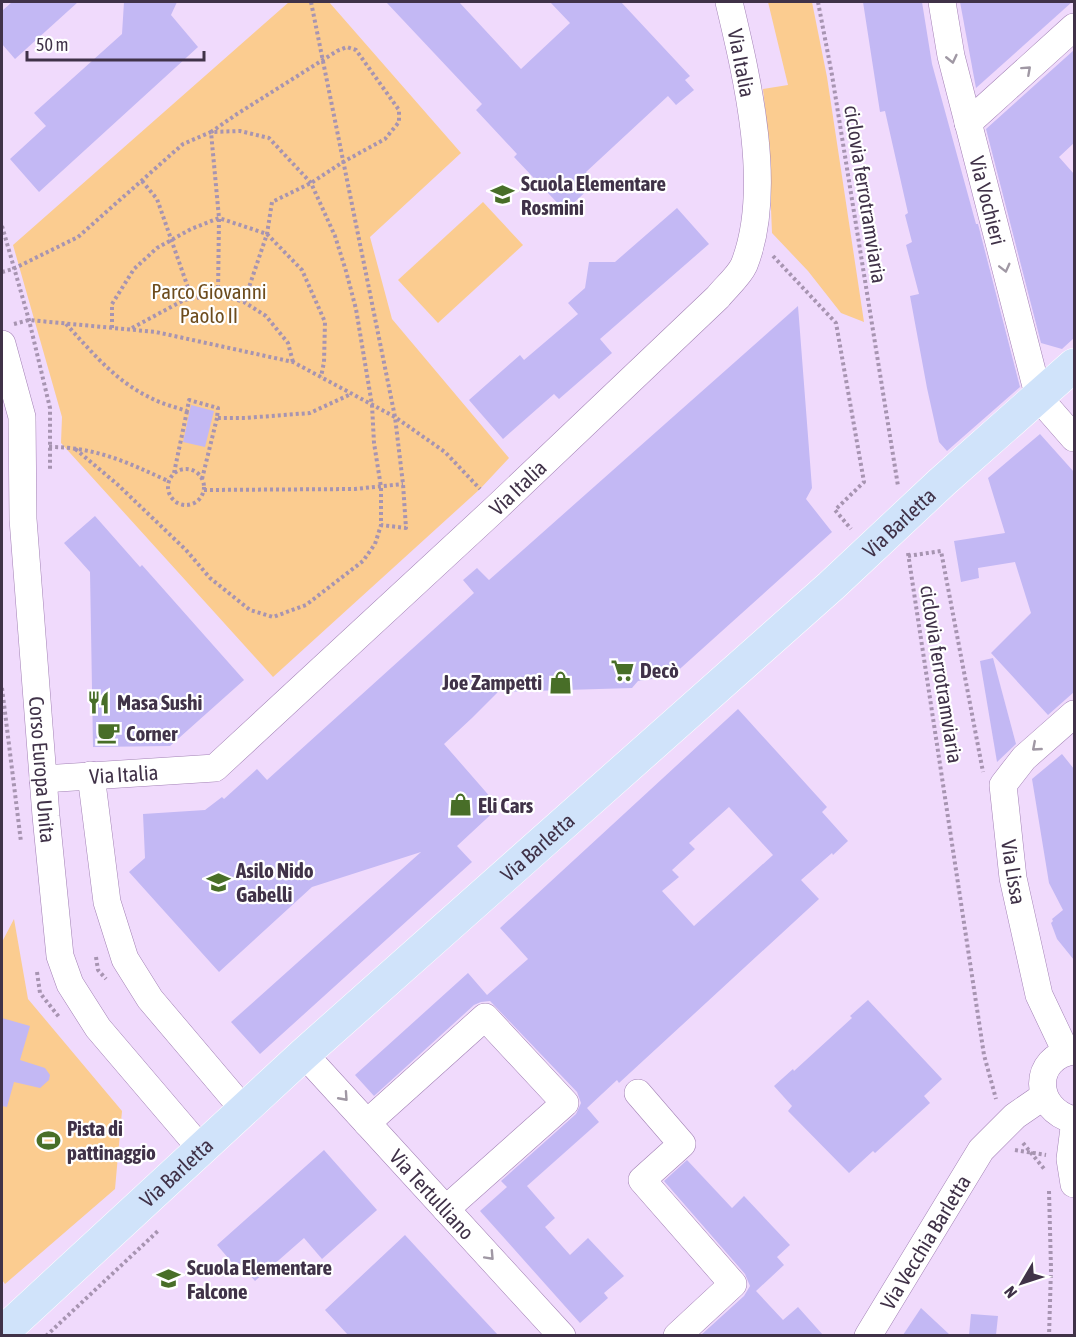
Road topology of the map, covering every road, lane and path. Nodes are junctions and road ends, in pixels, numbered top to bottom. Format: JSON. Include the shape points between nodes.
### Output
{"nodes":[{"id":1,"x":311,"y":2,"type":"edge"},
{"id":2,"x":729,"y":2,"type":"edge"},
{"id":3,"x":818,"y":2,"type":"edge"},
{"id":4,"x":942,"y":2,"type":"edge"},
{"id":5,"x":1074,"y":27,"type":"edge"},
{"id":6,"x":322,"y":60,"type":"junction"},
{"id":7,"x":968,"y":123,"type":"junction"},
{"id":8,"x":212,"y":132,"type":"junction"},
{"id":9,"x":343,"y":162,"type":"junction"},
{"id":10,"x":142,"y":181,"type":"junction"},
{"id":11,"x":311,"y":183,"type":"junction"},
{"id":12,"x":219,"y":218,"type":"junction"},
{"id":13,"x":2,"y":226,"type":"edge"},
{"id":14,"x":267,"y":234,"type":"junction"},
{"id":15,"x":752,"y":238,"type":"junction"},
{"id":16,"x":172,"y":239,"type":"junction"},
{"id":17,"x":13,"y":269,"type":"junction"},
{"id":18,"x":2,"y":272,"type":"edge"},
{"id":19,"x":218,"y":294,"type":"junction"},
{"id":20,"x":192,"y":299,"type":"junction"},
{"id":21,"x":244,"y":302,"type":"junction"},
{"id":22,"x":29,"y":320,"type":"junction"},
{"id":23,"x":66,"y":323,"type":"junction"},
{"id":24,"x":112,"y":328,"type":"junction"},
{"id":25,"x":131,"y":329,"type":"junction"},
{"id":26,"x":6,"y":334,"type":"edge"},
{"id":27,"x":292,"y":362,"type":"junction"},
{"id":28,"x":1074,"y":365,"type":"edge"},
{"id":29,"x":321,"y":377,"type":"junction"},
{"id":30,"x":351,"y":394,"type":"junction"},
{"id":31,"x":1039,"y":398,"type":"junction"},
{"id":32,"x":372,"y":405,"type":"junction"},
{"id":33,"x":187,"y":411,"type":"junction"},
{"id":34,"x":395,"y":417,"type":"junction"},
{"id":35,"x":217,"y":418,"type":"junction"},
{"id":36,"x":1074,"y":438,"type":"edge"},
{"id":37,"x":50,"y":447,"type":"junction"},
{"id":38,"x":73,"y":447,"type":"junction"},
{"id":39,"x":23,"y":448,"type":"junction"},
{"id":40,"x":174,"y":472,"type":"junction"},
{"id":41,"x":50,"y":473,"type":"dead end"},
{"id":42,"x":202,"y":479,"type":"junction"},
{"id":43,"x":168,"y":481,"type":"junction"},
{"id":44,"x":12,"y":483,"type":"edge"},
{"id":45,"x":403,"y":484,"type":"junction"},
{"id":46,"x":381,"y":487,"type":"junction"},
{"id":47,"x":204,"y":489,"type":"junction"},
{"id":48,"x":496,"y":508,"type":"junction"},
{"id":49,"x":381,"y":525,"type":"junction"},
{"id":50,"x":892,"y":541,"type":"junction"},
{"id":51,"x":1074,"y":714,"type":"edge"},
{"id":52,"x":91,"y":776,"type":"junction"},
{"id":53,"x":993,"y":778,"type":"junction"},
{"id":54,"x":43,"y":779,"type":"junction"},
{"id":55,"x":94,"y":950,"type":"dead end"},
{"id":56,"x":113,"y":988,"type":"dead end"},
{"id":57,"x":1070,"y":1051,"type":"edge"},
{"id":58,"x":304,"y":1054,"type":"junction"},
{"id":59,"x":638,"y":1093,"type":"dead end"},
{"id":60,"x":1044,"y":1096,"type":"junction"},
{"id":61,"x":244,"y":1110,"type":"junction"},
{"id":62,"x":1074,"y":1120,"type":"edge"},
{"id":63,"x":367,"y":1123,"type":"junction"},
{"id":64,"x":1008,"y":1124,"type":"junction"},
{"id":65,"x":1074,"y":1128,"type":"edge"},
{"id":66,"x":202,"y":1150,"type":"junction"},
{"id":67,"x":981,"y":1150,"type":"junction"},
{"id":68,"x":1031,"y":1153,"type":"junction"},
{"id":69,"x":1061,"y":1176,"type":"edge"},
{"id":70,"x":446,"y":1209,"type":"junction"},
{"id":71,"x":4,"y":1328,"type":"edge"},
{"id":72,"x":562,"y":1335,"type":"edge"},
{"id":73,"x":676,"y":1335,"type":"edge"},
{"id":74,"x":868,"y":1335,"type":"edge"},
{"id":75,"x":1049,"y":1335,"type":"edge"}],
"edges":[{"from":1,"to":6,"type":"path"},
{"from":2,"to":15,"type":"street","name":"Via Italia","via":[[746,72],[756,146]]},
{"from":3,"to":50,"type":"path","name":"ciclovia ferrotramviaria","via":[[832,75]]},
{"from":4,"to":7,"type":"street","name":"Via Vochieri","one_way":true},
{"from":7,"to":5,"type":"street","one_way":true},
{"from":6,"to":8,"type":"path"},
{"from":6,"to":9,"type":"path"},
{"from":6,"to":9,"type":"path","via":[[347,47],[356,50],[399,110],[399,122],[385,139]]},
{"from":7,"to":31,"type":"street","name":"Via Vochieri","one_way":true},
{"from":8,"to":10,"type":"path","via":[[183,144]]},
{"from":8,"to":11,"type":"path","via":[[240,131],[269,138]]},
{"from":8,"to":12,"type":"path"},
{"from":9,"to":11,"type":"path"},
{"from":9,"to":34,"type":"path"},
{"from":10,"to":16,"type":"path","via":[[157,199]]},
{"from":10,"to":17,"type":"path","via":[[78,237]]},
{"from":11,"to":14,"type":"path","via":[[272,202]]},
{"from":11,"to":32,"type":"path","via":[[335,236],[354,299]]},
{"from":12,"to":14,"type":"path"},
{"from":12,"to":16,"type":"path"},
{"from":12,"to":19,"type":"path"},
{"from":13,"to":17,"type":"path"},
{"from":14,"to":21,"type":"path"},
{"from":14,"to":29,"type":"path","via":[[302,270],[325,322]]},
{"from":15,"to":48,"type":"street","name":"Via Italia","via":[[743,267],[718,297]]},
{"from":15,"to":50,"type":"path","via":[[778,260],[836,323],[864,482],[835,510]]},
{"from":16,"to":20,"type":"path"},
{"from":16,"to":24,"type":"path","via":[[134,269],[112,304]]},
{"from":17,"to":18,"type":"path"},
{"from":17,"to":22,"type":"path"},
{"from":19,"to":20,"type":"path"},
{"from":19,"to":21,"type":"path"},
{"from":20,"to":25,"type":"path"},
{"from":21,"to":27,"type":"path","via":[[266,316],[288,343]]},
{"from":22,"to":23,"type":"path"},
{"from":22,"to":26,"type":"path"},
{"from":22,"to":37,"type":"path","via":[[50,408]]},
{"from":23,"to":24,"type":"path"},
{"from":23,"to":33,"type":"path","via":[[116,376],[151,399]]},
{"from":24,"to":25,"type":"path"},
{"from":25,"to":27,"type":"path"},
{"from":26,"to":39,"type":"street","name":"Corso Europa Unita","via":[[22,417]]},
{"from":27,"to":29,"type":"path"},
{"from":28,"to":31,"type":"main road","name":"Via Barletta"},
{"from":29,"to":30,"type":"path"},
{"from":30,"to":32,"type":"path"},
{"from":30,"to":35,"type":"path","via":[[309,413]]},
{"from":31,"to":36,"type":"street"},
{"from":31,"to":50,"type":"main road","name":"Via Barletta","via":[[942,482]]},
{"from":32,"to":34,"type":"path"},
{"from":32,"to":46,"type":"path"},
{"from":33,"to":35,"type":"path","via":[[189,400],[218,408]]},
{"from":33,"to":40,"type":"path"},
{"from":34,"to":45,"type":"path"},
{"from":34,"to":48,"type":"path","via":[[445,452]]},
{"from":35,"to":42,"type":"path"},
{"from":37,"to":38,"type":"path"},
{"from":37,"to":39,"type":"path"},
{"from":37,"to":41,"type":"path"},
{"from":38,"to":43,"type":"path","via":[[110,457]]},
{"from":38,"to":49,"type":"path","via":[[117,484],[210,578],[250,610],[273,617],[306,605],[363,561],[375,544]]},
{"from":39,"to":44,"type":"street","name":"Corso Europa Unita"},
{"from":40,"to":42,"type":"path","via":[[188,468]]},
{"from":40,"to":43,"type":"path"},
{"from":42,"to":47,"type":"path"},
{"from":43,"to":47,"type":"path","via":[[168,494],[178,504],[198,502]]},
{"from":44,"to":54,"type":"street","name":"Corso Europa Unita"},
{"from":45,"to":46,"type":"path"},
{"from":45,"to":49,"type":"path","via":[[406,528]]},
{"from":46,"to":47,"type":"path"},
{"from":46,"to":49,"type":"path"},
{"from":48,"to":52,"type":"street","name":"Via Italia","via":[[215,768]]},
{"from":50,"to":53,"type":"path","via":[[941,551]]},
{"from":50,"to":58,"type":"main road","name":"Via Barletta"},
{"from":50,"to":64,"type":"path","name":"ciclovia ferrotramviaria","via":[[984,1055],[999,1112]]},
{"from":51,"to":53,"type":"street","one_way":true,"via":[[1024,758]]},
{"from":52,"to":54,"type":"street","name":"Via Italia"},
{"from":52,"to":61,"type":"street","via":[[107,902],[125,959],[150,999]]},
{"from":53,"to":57,"type":"street","name":"Via Lissa","via":[[1039,995]]},
{"from":54,"to":66,"type":"street","name":"Corso Europa Unita","via":[[60,956],[70,984],[98,1028]]},
{"from":55,"to":56,"type":"path","via":[[98,970]]},
{"from":57,"to":60,"type":"street","via":[[1054,1059],[1046,1070]]},
{"from":58,"to":61,"type":"main road","name":"Via Barletta"},
{"from":58,"to":63,"type":"street","name":"Via Tertulliano","one_way":true},
{"from":59,"to":73,"type":"street","via":[[682,1144],[642,1180],[733,1284]]},
{"from":60,"to":62,"type":"street","via":[[1062,1117]]},
{"from":60,"to":64,"type":"street","name":"Via Vecchia Barletta"},
{"from":61,"to":66,"type":"main road","name":"Via Barletta"},
{"from":63,"to":70,"type":"street","name":"Via Tertulliano"},
{"from":63,"to":70,"type":"street","via":[[485,1017],[565,1103]]},
{"from":64,"to":67,"type":"street","name":"Via Vecchia Barletta"},
{"from":64,"to":68,"type":"path","name":"ciclovia ferrotramviaria"},
{"from":65,"to":69,"type":"street"},
{"from":66,"to":71,"type":"main road","name":"Via Barletta"},
{"from":67,"to":68,"type":"path","via":[[1003,1148]]},
{"from":67,"to":74,"type":"street","name":"Via Vecchia Barletta"},
{"from":68,"to":69,"type":"path"},
{"from":68,"to":69,"type":"path","name":"ciclovia ferrotramviaria"},
{"from":69,"to":75,"type":"path"},
{"from":70,"to":72,"type":"street","name":"Via Tertulliano","one_way":true}]}
